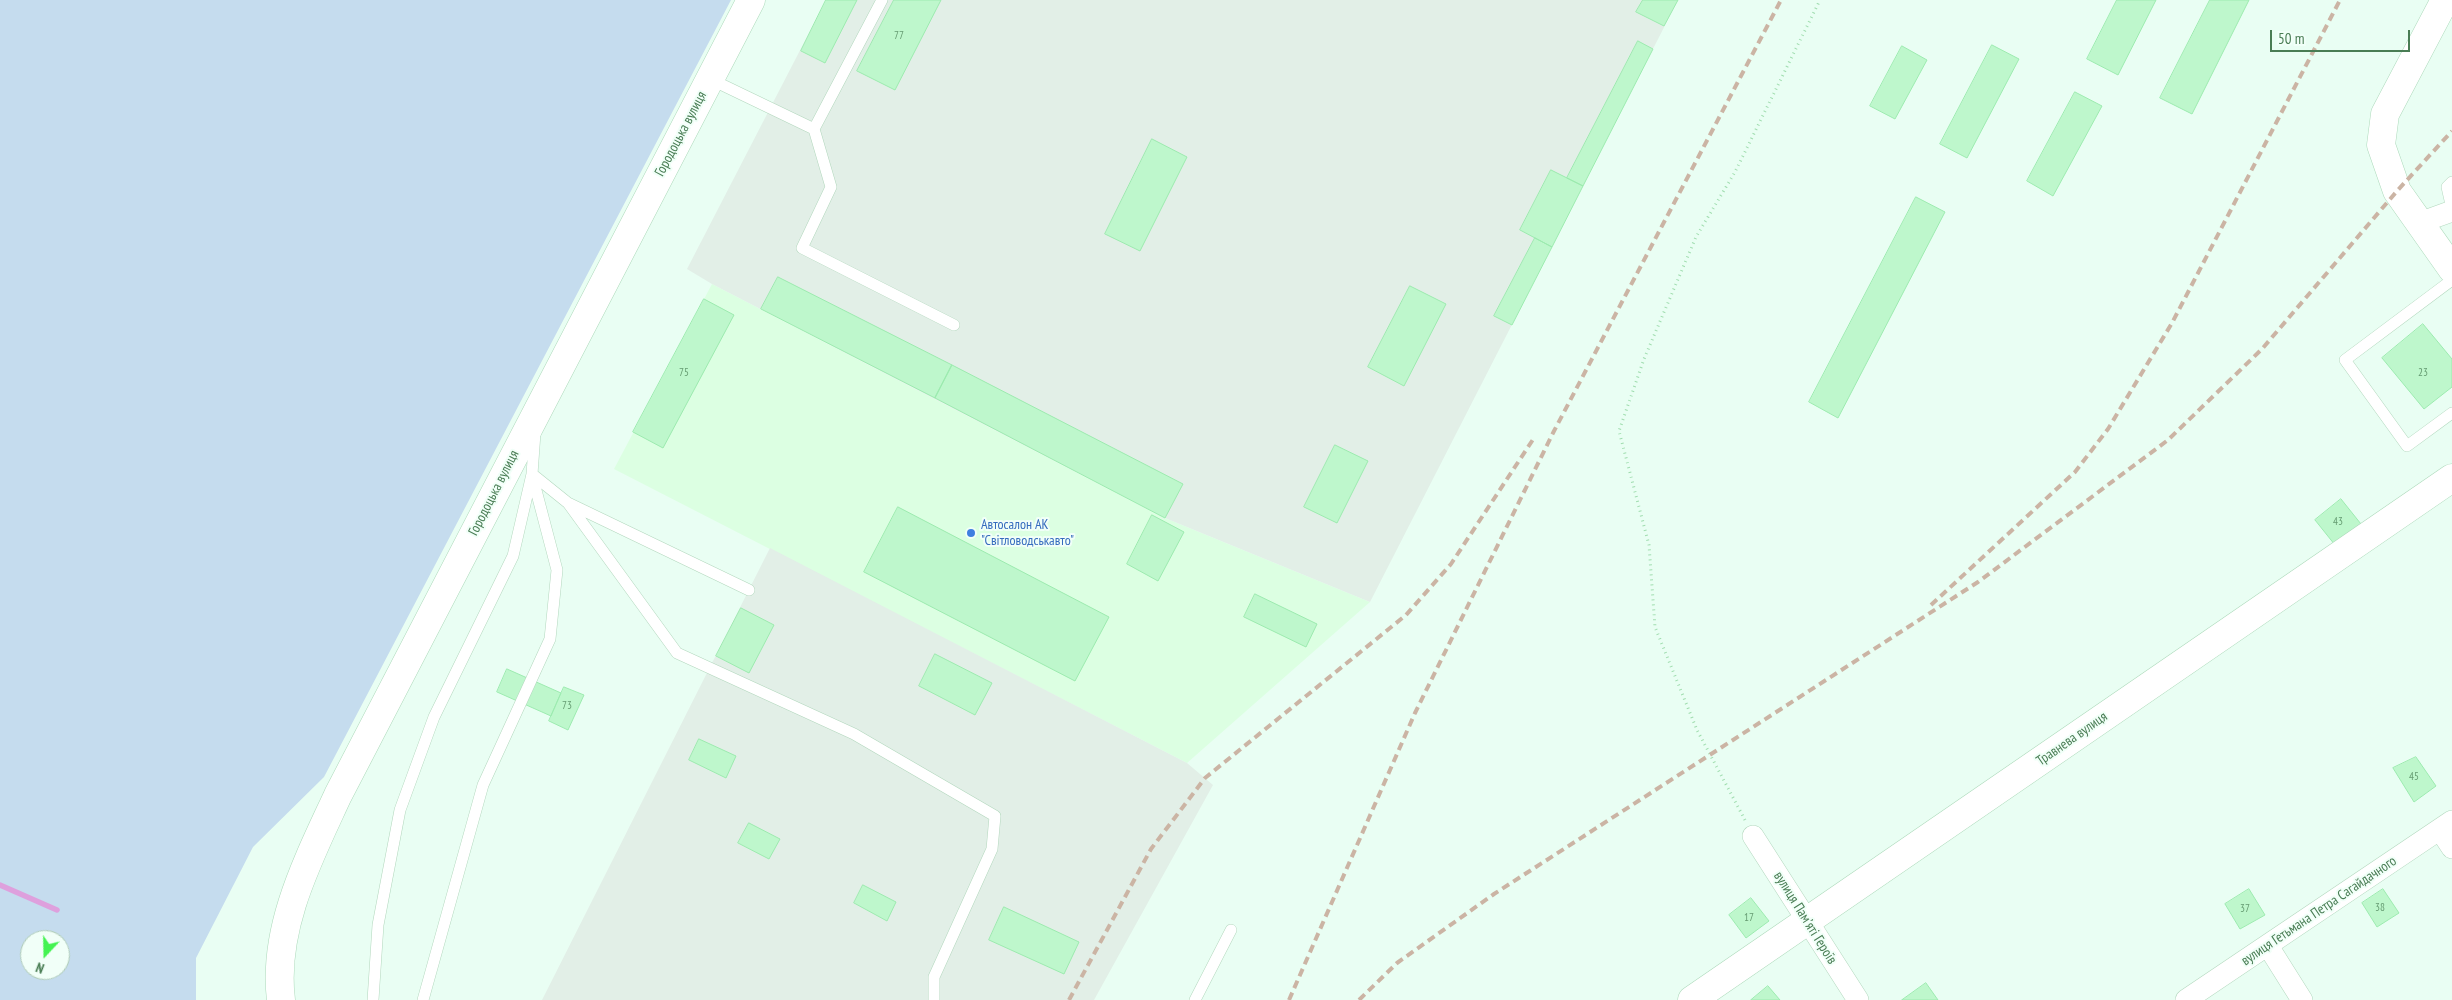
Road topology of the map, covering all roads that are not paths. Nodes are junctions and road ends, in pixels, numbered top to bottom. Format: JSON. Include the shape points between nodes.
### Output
{"nodes":[{"id":1,"x":751,"y":0,"type":"edge"},
{"id":2,"x":882,"y":0,"type":"edge"},
{"id":3,"x":2445,"y":0,"type":"edge"},
{"id":4,"x":710,"y":79,"type":"junction"},
{"id":5,"x":814,"y":129,"type":"junction"},
{"id":6,"x":2452,"y":182,"type":"edge"},
{"id":7,"x":2452,"y":210,"type":"edge"},
{"id":8,"x":2419,"y":223,"type":"junction"},
{"id":9,"x":2452,"y":268,"type":"edge"},
{"id":10,"x":2452,"y":280,"type":"edge"},
{"id":11,"x":954,"y":325,"type":"dead end"},
{"id":12,"x":537,"y":409,"type":"junction"},
{"id":13,"x":2452,"y":413,"type":"edge"},
{"id":14,"x":532,"y":474,"type":"junction"},
{"id":15,"x":2452,"y":478,"type":"edge"},
{"id":16,"x":568,"y":503,"type":"junction"},
{"id":17,"x":749,"y":590,"type":"dead end"},
{"id":18,"x":2446,"y":826,"type":"edge"},
{"id":19,"x":1753,"y":836,"type":"road end"},
{"id":20,"x":2452,"y":848,"type":"edge"},
{"id":21,"x":1807,"y":922,"type":"junction"},
{"id":22,"x":1231,"y":930,"type":"dead end"},
{"id":23,"x":2268,"y":946,"type":"junction"},
{"id":24,"x":281,"y":1000,"type":"edge"},
{"id":25,"x":373,"y":1000,"type":"edge"},
{"id":26,"x":423,"y":1000,"type":"edge"},
{"id":27,"x":934,"y":1000,"type":"edge"},
{"id":28,"x":1195,"y":1000,"type":"edge"},
{"id":29,"x":1692,"y":1000,"type":"edge"},
{"id":30,"x":1858,"y":1000,"type":"edge"},
{"id":31,"x":2186,"y":1000,"type":"edge"},
{"id":32,"x":2302,"y":1000,"type":"edge"}],
"edges":[{"from":1,"to":4,"type":"main road","name":"Городоцька вулиця"},
{"from":2,"to":5,"type":"lane"},
{"from":3,"to":8,"type":"main road","via":[[2384,114],[2381,145],[2397,191]]},
{"from":4,"to":5,"type":"lane"},
{"from":4,"to":12,"type":"main road","name":"Городоцька вулиця"},
{"from":5,"to":11,"type":"lane","via":[[831,187],[802,248]]},
{"from":6,"to":7,"type":"lane","via":[[2447,187]]},
{"from":7,"to":8,"type":"street"},
{"from":8,"to":9,"type":"main road"},
{"from":10,"to":13,"type":"lane","via":[[2345,360],[2407,446]]},
{"from":12,"to":14,"type":"lane"},
{"from":12,"to":24,"type":"main road","name":"Городоцька вулиця","via":[[343,786],[306,865],[284,935]]},
{"from":14,"to":16,"type":"lane"},
{"from":14,"to":25,"type":"lane","via":[[513,556],[434,717],[400,810],[378,925]]},
{"from":14,"to":26,"type":"lane","via":[[556,570],[550,639],[483,785]]},
{"from":15,"to":21,"type":"main road","name":"Травнева вулиця"},
{"from":16,"to":17,"type":"lane"},
{"from":16,"to":27,"type":"lane","via":[[677,653],[854,734],[995,816],[992,849],[934,977]]},
{"from":18,"to":20,"type":"street"},
{"from":18,"to":23,"type":"street","name":"вулиця Гетьмана Петра Сагайдачного"},
{"from":19,"to":21,"type":"street","name":"вулиця Памʼяті Героїв"},
{"from":21,"to":29,"type":"main road","name":"Травнева вулиця"},
{"from":21,"to":30,"type":"street","name":"вулиця Памʼяті Героїв"},
{"from":22,"to":28,"type":"lane"},
{"from":23,"to":31,"type":"street","name":"вулиця Гетьмана Петра Сагайдачного"},
{"from":23,"to":32,"type":"street"}]}
